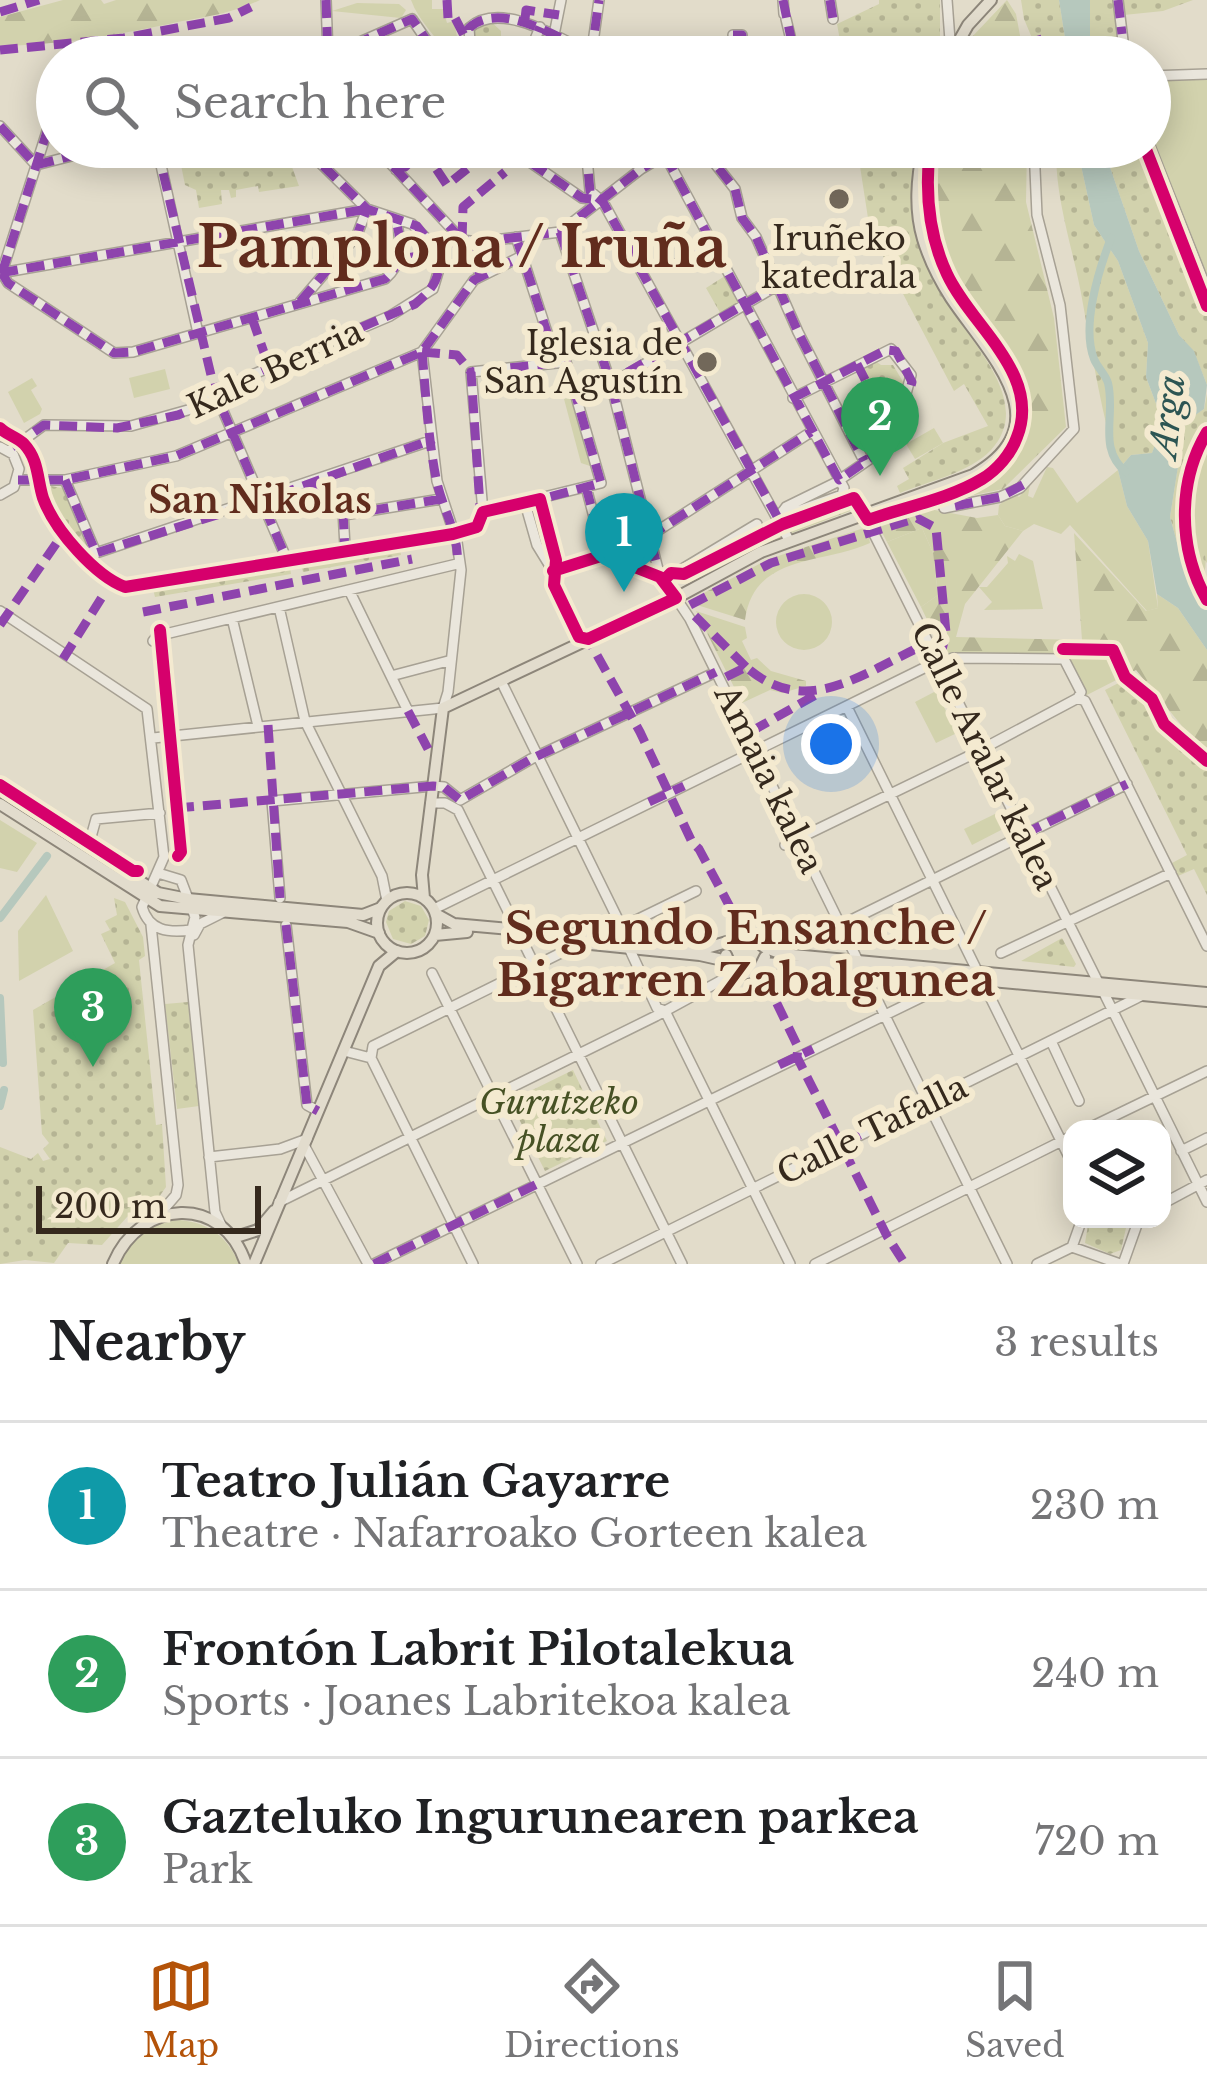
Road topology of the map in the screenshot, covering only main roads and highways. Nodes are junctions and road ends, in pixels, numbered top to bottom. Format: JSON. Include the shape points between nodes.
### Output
{"nodes":[{"id":1,"x":992,"y":0,"type":"edge"},
{"id":2,"x":962,"y":36,"type":"edge"},
{"id":3,"x":920,"y":168,"type":"edge"},
{"id":4,"x":0,"y":790,"type":"edge"},
{"id":5,"x":0,"y":804,"type":"edge"},
{"id":6,"x":146,"y":892,"type":"junction"},
{"id":7,"x":424,"y":898,"type":"junction"},
{"id":8,"x":190,"y":905,"type":"junction"},
{"id":9,"x":384,"y":905,"type":"junction"},
{"id":10,"x":435,"y":912,"type":"junction"},
{"id":11,"x":518,"y":933,"type":"junction"},
{"id":12,"x":435,"y":935,"type":"junction"},
{"id":13,"x":382,"y":938,"type":"junction"},
{"id":14,"x":629,"y":944,"type":"junction"},
{"id":15,"x":728,"y":944,"type":"junction"},
{"id":16,"x":764,"y":947,"type":"junction"},
{"id":17,"x":398,"y":951,"type":"junction"},
{"id":18,"x":764,"y":963,"type":"junction"},
{"id":19,"x":730,"y":965,"type":"junction"},
{"id":20,"x":861,"y":965,"type":"junction"},
{"id":21,"x":379,"y":966,"type":"junction"},
{"id":22,"x":980,"y":976,"type":"junction"},
{"id":23,"x":1101,"y":987,"type":"junction"},
{"id":24,"x":1207,"y":997,"type":"edge"},
{"id":25,"x":278,"y":1205,"type":"junction"},
{"id":26,"x":233,"y":1238,"type":"junction"},
{"id":27,"x":113,"y":1264,"type":"edge"},
{"id":28,"x":250,"y":1264,"type":"edge"}],
"edges":[{"from":1,"to":2,"type":"main road"},
{"from":3,"to":7,"type":"main road","via":[[923,238],[949,295],[1014,391],[1016,422],[1001,456],[789,540],[443,708]]},
{"from":4,"to":6,"type":"main road"},
{"from":5,"to":6,"type":"main road"},
{"from":6,"to":8,"type":"main road"},
{"from":7,"to":9,"type":"main road","via":[[406,893]]},
{"from":7,"to":10,"type":"main road"},
{"from":8,"to":9,"type":"main road","via":[[363,914]]},
{"from":8,"to":13,"type":"main road","via":[[348,922]]},
{"from":9,"to":13,"type":"main road"},
{"from":10,"to":11,"type":"main road","via":[[454,924]]},
{"from":10,"to":12,"type":"main road"},
{"from":11,"to":12,"type":"main road"},
{"from":11,"to":14,"type":"main road"},
{"from":11,"to":14,"type":"main road"},
{"from":12,"to":17,"type":"main road","via":[[419,950]]},
{"from":13,"to":17,"type":"main road"},
{"from":13,"to":21,"type":"main road"},
{"from":14,"to":15,"type":"main road"},
{"from":14,"to":19,"type":"main road"},
{"from":15,"to":16,"type":"main road","via":[[750,935]]},
{"from":15,"to":19,"type":"main road"},
{"from":16,"to":18,"type":"main road"},
{"from":16,"to":20,"type":"main road"},
{"from":17,"to":21,"type":"main road"},
{"from":18,"to":19,"type":"main road","via":[[750,974]]},
{"from":18,"to":20,"type":"main road"},
{"from":20,"to":22,"type":"main road"},
{"from":20,"to":22,"type":"main road"},
{"from":21,"to":25,"type":"main road"},
{"from":22,"to":23,"type":"main road"},
{"from":23,"to":24,"type":"main road"},
{"from":23,"to":24,"type":"main road"},
{"from":25,"to":26,"type":"main road","via":[[258,1230]]},
{"from":25,"to":28,"type":"main road"},
{"from":26,"to":27,"type":"main road","via":[[186,1212],[154,1219],[129,1237]]},
{"from":26,"to":28,"type":"main road"}]}
